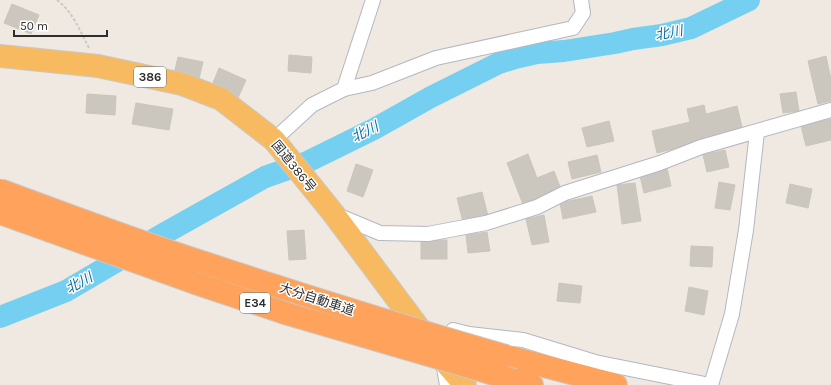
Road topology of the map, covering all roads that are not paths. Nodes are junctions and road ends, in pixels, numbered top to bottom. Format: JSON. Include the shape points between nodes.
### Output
{"nodes":[{"id":1,"x":373,"y":0,"type":"edge"},
{"id":2,"x":581,"y":0,"type":"edge"},
{"id":3,"x":0,"y":56,"type":"edge"},
{"id":4,"x":344,"y":89,"type":"junction"},
{"id":5,"x":831,"y":110,"type":"edge"},
{"id":6,"x":757,"y":132,"type":"junction"},
{"id":7,"x":277,"y":144,"type":"junction"},
{"id":8,"x":0,"y":190,"type":"edge"},
{"id":9,"x":0,"y":213,"type":"edge"},
{"id":10,"x":332,"y":213,"type":"junction"},
{"id":11,"x":410,"y":317,"type":"junction"},
{"id":12,"x":442,"y":359,"type":"junction"},
{"id":13,"x":523,"y":383,"type":"edge"},
{"id":14,"x":446,"y":385,"type":"edge"},
{"id":15,"x":465,"y":385,"type":"edge"},
{"id":16,"x":616,"y":385,"type":"edge"},
{"id":17,"x":710,"y":385,"type":"edge"}],
"edges":[{"from":1,"to":4,"type":"street"},
{"from":2,"to":4,"type":"street","via":[[583,13],[574,28],[436,58],[372,83]]},
{"from":3,"to":7,"type":"highway","name":"国道386号","number":"386","via":[[98,66],[182,84],[221,99]]},
{"from":4,"to":7,"type":"street","via":[[312,105]]},
{"from":5,"to":6,"type":"street"},
{"from":6,"to":10,"type":"street","via":[[701,147],[486,223],[428,234],[380,233]]},
{"from":6,"to":17,"type":"street","via":[[746,230],[732,314]]},
{"from":7,"to":10,"type":"highway","name":"国道386号","number":"386"},
{"from":8,"to":16,"type":"highway","name":"大分自動車道","number":"E34","bridge":true,"via":[[204,263],[392,324]]},
{"from":9,"to":13,"type":"highway","name":"大分自動車道","number":"E34","bridge":true,"via":[[281,311]]},
{"from":10,"to":11,"type":"highway","name":"国道386号","number":"386"},
{"from":11,"to":12,"type":"highway","name":"国道386号","number":"386"},
{"from":11,"to":17,"type":"street","via":[[469,334],[523,340],[595,362]]},
{"from":12,"to":14,"type":"street"},
{"from":12,"to":15,"type":"highway","name":"国道386号","number":"386"}]}
